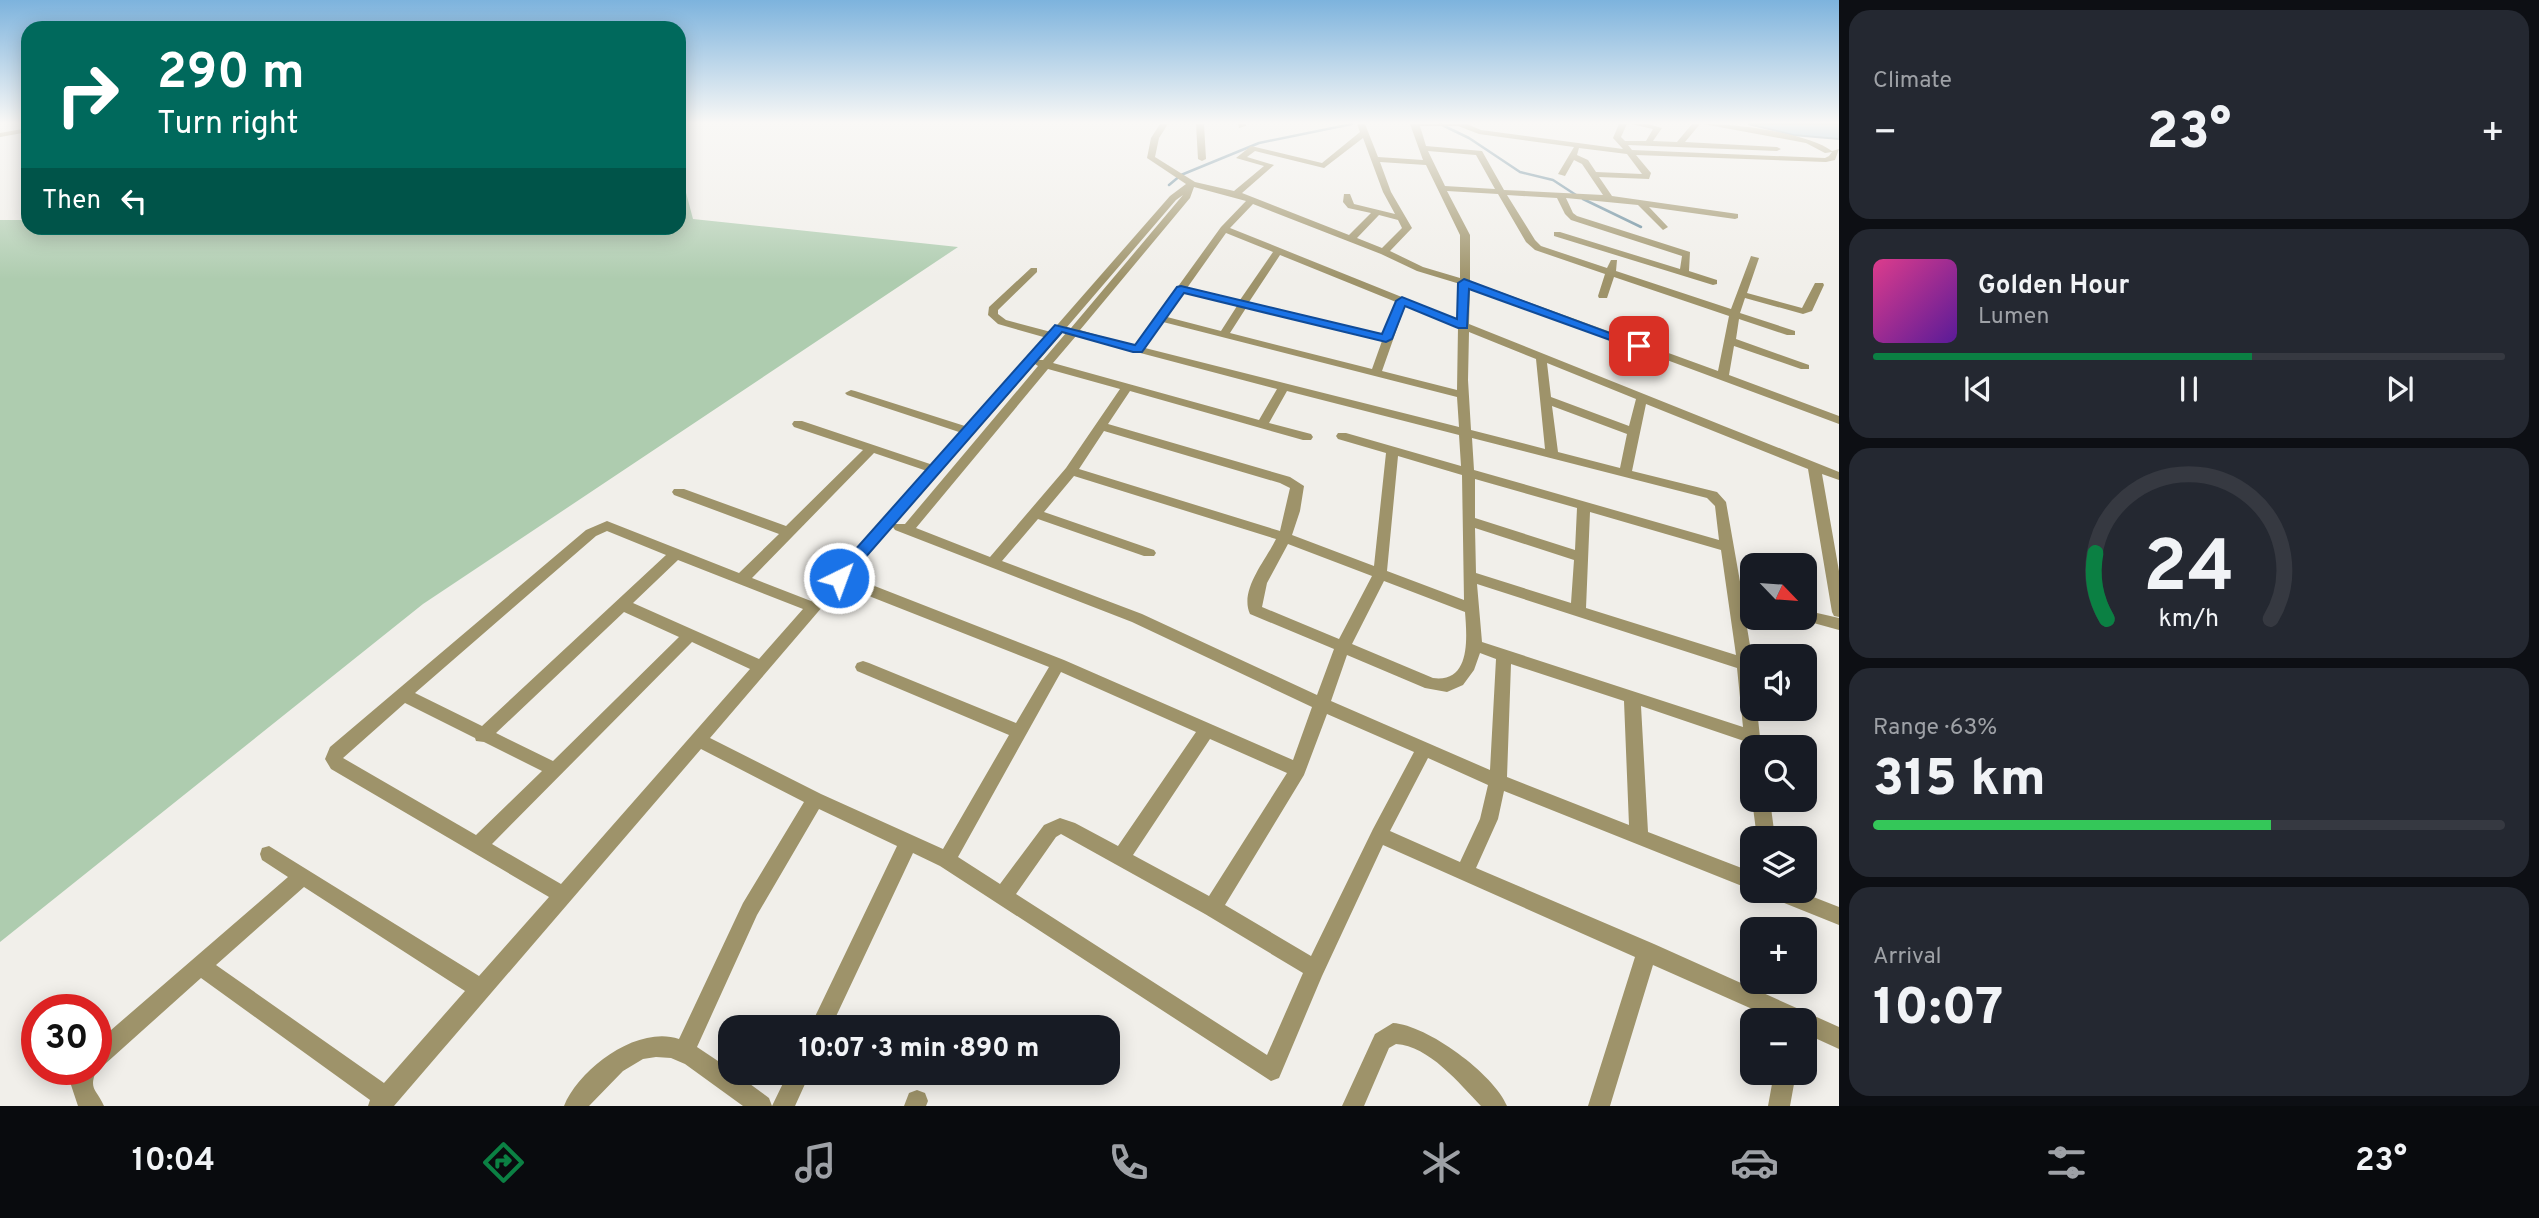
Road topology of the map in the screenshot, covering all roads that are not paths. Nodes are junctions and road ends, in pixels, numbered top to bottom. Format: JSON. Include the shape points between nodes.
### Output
{"nodes":[{"id":1,"x":1177,"y":176,"type":"edge"},
{"id":2,"x":1258,"y":176,"type":"edge"},
{"id":3,"x":1381,"y":176,"type":"edge"},
{"id":4,"x":1436,"y":176,"type":"edge"},
{"id":5,"x":1492,"y":176,"type":"edge"},
{"id":6,"x":1594,"y":176,"type":"edge"},
{"id":7,"x":1622,"y":176,"type":"edge"},
{"id":8,"x":1646,"y":176,"type":"edge"},
{"id":9,"x":1185,"y":181,"type":"junction"},
{"id":10,"x":1443,"y":188,"type":"junction"},
{"id":11,"x":1501,"y":192,"type":"junction"},
{"id":12,"x":1236,"y":194,"type":"junction"},
{"id":13,"x":1348,"y":196,"type":"dead end"},
{"id":14,"x":1561,"y":196,"type":"junction"},
{"id":15,"x":1609,"y":198,"type":"junction"},
{"id":16,"x":1252,"y":200,"type":"junction"},
{"id":17,"x":1640,"y":203,"type":"junction"},
{"id":18,"x":1377,"y":212,"type":"junction"},
{"id":19,"x":1735,"y":216,"type":"dead end"},
{"id":20,"x":1401,"y":218,"type":"junction"},
{"id":21,"x":1663,"y":227,"type":"dead end"},
{"id":22,"x":1224,"y":229,"type":"junction"},
{"id":23,"x":1557,"y":234,"type":"dead end"},
{"id":24,"x":1626,"y":235,"type":"junction"},
{"id":25,"x":1351,"y":239,"type":"junction"},
{"id":26,"x":1278,"y":251,"type":"junction"},
{"id":27,"x":1384,"y":252,"type":"junction"},
{"id":28,"x":1618,"y":252,"type":"junction"},
{"id":29,"x":1754,"y":258,"type":"dead end"},
{"id":30,"x":1034,"y":270,"type":"dead end"},
{"id":31,"x":1610,"y":270,"type":"junction"},
{"id":32,"x":1684,"y":273,"type":"junction"},
{"id":33,"x":1713,"y":282,"type":"dead end"},
{"id":34,"x":1464,"y":283,"type":"junction"},
{"id":35,"x":1819,"y":285,"type":"dead end"},
{"id":36,"x":1181,"y":289,"type":"junction"},
{"id":37,"x":1741,"y":294,"type":"junction"},
{"id":38,"x":1603,"y":296,"type":"dead end"},
{"id":39,"x":1402,"y":301,"type":"junction"},
{"id":40,"x":1243,"y":304,"type":"junction"},
{"id":41,"x":1735,"y":313,"type":"junction"},
{"id":42,"x":1160,"y":318,"type":"junction"},
{"id":43,"x":1462,"y":326,"type":"junction"},
{"id":44,"x":1061,"y":332,"type":"junction"},
{"id":45,"x":1791,"y":333,"type":"dead end"},
{"id":46,"x":1224,"y":335,"type":"junction"},
{"id":47,"x":1386,"y":339,"type":"junction"},
{"id":48,"x":1731,"y":341,"type":"junction"},
{"id":49,"x":1138,"y":350,"type":"junction"},
{"id":50,"x":1541,"y":358,"type":"junction"},
{"id":51,"x":1039,"y":363,"type":"junction"},
{"id":52,"x":1805,"y":367,"type":"dead end"},
{"id":53,"x":1376,"y":372,"type":"junction"},
{"id":54,"x":1723,"y":377,"type":"junction"},
{"id":55,"x":1126,"y":388,"type":"junction"},
{"id":56,"x":1283,"y":388,"type":"junction"},
{"id":57,"x":851,"y":393,"type":"dead end"},
{"id":58,"x":1463,"y":395,"type":"junction"},
{"id":59,"x":1642,"y":398,"type":"junction"},
{"id":60,"x":1546,"y":399,"type":"junction"},
{"id":61,"x":1839,"y":421,"type":"edge"},
{"id":62,"x":798,"y":424,"type":"dead end"},
{"id":63,"x":1101,"y":425,"type":"junction"},
{"id":64,"x":1262,"y":425,"type":"junction"},
{"id":65,"x":969,"y":431,"type":"junction"},
{"id":66,"x":1633,"y":432,"type":"junction"},
{"id":67,"x":1466,"y":434,"type":"junction"},
{"id":68,"x":1342,"y":436,"type":"dead end"},
{"id":69,"x":1307,"y":437,"type":"dead end"},
{"id":70,"x":872,"y":448,"type":"junction"},
{"id":71,"x":1392,"y":451,"type":"junction"},
{"id":72,"x":1552,"y":453,"type":"junction"},
{"id":73,"x":1814,"y":467,"type":"junction"},
{"id":74,"x":1070,"y":471,"type":"junction"},
{"id":75,"x":1468,"y":471,"type":"junction"},
{"id":76,"x":1626,"y":471,"type":"junction"},
{"id":77,"x":931,"y":475,"type":"junction"},
{"id":78,"x":1839,"y":476,"type":"edge"},
{"id":79,"x":943,"y":486,"type":"junction"},
{"id":80,"x":679,"y":492,"type":"dead end"},
{"id":81,"x":1584,"y":506,"type":"junction"},
{"id":82,"x":1037,"y":514,"type":"junction"},
{"id":83,"x":1469,"y":521,"type":"junction"},
{"id":84,"x":888,"y":523,"type":"junction"},
{"id":85,"x":907,"y":530,"type":"junction"},
{"id":86,"x":788,"y":532,"type":"junction"},
{"id":87,"x":1284,"y":537,"type":"junction"},
{"id":88,"x":1726,"y":547,"type":"junction"},
{"id":89,"x":677,"y":553,"type":"junction"},
{"id":90,"x":1149,"y":553,"type":"dead end"},
{"id":91,"x":1581,"y":557,"type":"junction"},
{"id":92,"x":993,"y":563,"type":"junction"},
{"id":93,"x":1380,"y":575,"type":"junction"},
{"id":94,"x":1469,"y":576,"type":"junction"},
{"id":95,"x":839,"y":578,"type":"junction"},
{"id":96,"x":741,"y":580,"type":"junction"},
{"id":97,"x":1733,"y":596,"type":"junction"},
{"id":98,"x":1740,"y":598,"type":"edge"},
{"id":99,"x":623,"y":604,"type":"junction"},
{"id":100,"x":814,"y":608,"type":"junction"},
{"id":101,"x":1471,"y":609,"type":"junction"},
{"id":102,"x":1578,"y":612,"type":"junction"},
{"id":103,"x":1839,"y":612,"type":"edge"},
{"id":104,"x":1817,"y":618,"type":"edge"},
{"id":105,"x":1839,"y":624,"type":"edge"},
{"id":106,"x":690,"y":635,"type":"junction"},
{"id":107,"x":1741,"y":644,"type":"edge"},
{"id":108,"x":1475,"y":645,"type":"junction"},
{"id":109,"x":1342,"y":648,"type":"junction"},
{"id":110,"x":1504,"y":656,"type":"junction"},
{"id":111,"x":1740,"y":662,"type":"edge"},
{"id":112,"x":1058,"y":664,"type":"junction"},
{"id":113,"x":761,"y":667,"type":"junction"},
{"id":114,"x":863,"y":667,"type":"dead end"},
{"id":115,"x":402,"y":694,"type":"junction"},
{"id":116,"x":1632,"y":697,"type":"junction"},
{"id":117,"x":1323,"y":705,"type":"junction"},
{"id":118,"x":1207,"y":730,"type":"junction"},
{"id":119,"x":1019,"y":732,"type":"junction"},
{"id":120,"x":482,"y":736,"type":"junction"},
{"id":121,"x":1740,"y":737,"type":"edge"},
{"id":122,"x":699,"y":740,"type":"junction"},
{"id":123,"x":1424,"y":749,"type":"junction"},
{"id":124,"x":555,"y":770,"type":"junction"},
{"id":125,"x":1298,"y":770,"type":"junction"},
{"id":126,"x":1499,"y":781,"type":"junction"},
{"id":127,"x":815,"y":799,"type":"junction"},
{"id":128,"x":1379,"y":835,"type":"junction"},
{"id":129,"x":1639,"y":836,"type":"junction"},
{"id":130,"x":909,"y":841,"type":"junction"},
{"id":131,"x":477,"y":848,"type":"junction"},
{"id":132,"x":269,"y":854,"type":"dead end"},
{"id":133,"x":1121,"y":856,"type":"junction"},
{"id":134,"x":947,"y":860,"type":"junction"},
{"id":135,"x":1465,"y":871,"type":"junction"},
{"id":136,"x":303,"y":876,"type":"junction"},
{"id":137,"x":1740,"y":876,"type":"edge"},
{"id":138,"x":563,"y":895,"type":"junction"},
{"id":139,"x":1002,"y":897,"type":"junction"},
{"id":140,"x":1806,"y":903,"type":"edge"},
{"id":141,"x":1212,"y":908,"type":"junction"},
{"id":142,"x":1839,"y":916,"type":"edge"},
{"id":143,"x":1647,"y":951,"type":"junction"},
{"id":144,"x":199,"y":965,"type":"junction"},
{"id":145,"x":1315,"y":969,"type":"junction"},
{"id":146,"x":480,"y":989,"type":"junction"},
{"id":147,"x":1773,"y":1008,"type":"edge"},
{"id":148,"x":826,"y":1015,"type":"edge"},
{"id":149,"x":1817,"y":1028,"type":"edge"},
{"id":150,"x":1839,"y":1038,"type":"edge"},
{"id":151,"x":112,"y":1043,"type":"edge"},
{"id":152,"x":683,"y":1053,"type":"junction"},
{"id":153,"x":81,"y":1085,"type":"edge"},
{"id":154,"x":793,"y":1085,"type":"edge"},
{"id":155,"x":1783,"y":1085,"type":"edge"},
{"id":156,"x":383,"y":1102,"type":"edge"},
{"id":157,"x":93,"y":1106,"type":"edge"},
{"id":158,"x":575,"y":1106,"type":"edge"},
{"id":159,"x":761,"y":1106,"type":"edge"},
{"id":160,"x":783,"y":1106,"type":"edge"},
{"id":161,"x":1353,"y":1106,"type":"edge"},
{"id":162,"x":1496,"y":1106,"type":"edge"},
{"id":163,"x":1599,"y":1106,"type":"edge"},
{"id":164,"x":1779,"y":1106,"type":"edge"}],
"edges":[{"from":1,"to":9,"type":"street"},
{"from":2,"to":12,"type":"street"},
{"from":3,"to":20,"type":"street"},
{"from":4,"to":10,"type":"street"},
{"from":5,"to":11,"type":"street"},
{"from":6,"to":15,"type":"street"},
{"from":7,"to":8,"type":"street"},
{"from":9,"to":12,"type":"street"},
{"from":9,"to":44,"type":"street"},
{"from":10,"to":11,"type":"street"},
{"from":10,"to":34,"type":"street","via":[[1465,235]]},
{"from":11,"to":14,"type":"street"},
{"from":11,"to":31,"type":"street","via":[[1534,245]]},
{"from":12,"to":16,"type":"street"},
{"from":13,"to":18,"type":"street","via":[[1351,206]]},
{"from":14,"to":15,"type":"street"},
{"from":14,"to":24,"type":"street","via":[[1572,217]]},
{"from":15,"to":17,"type":"street"},
{"from":16,"to":22,"type":"street"},
{"from":16,"to":25,"type":"street"},
{"from":17,"to":19,"type":"street"},
{"from":17,"to":21,"type":"street"},
{"from":18,"to":20,"type":"street"},
{"from":18,"to":25,"type":"street"},
{"from":20,"to":27,"type":"street","via":[[1406,231]]},
{"from":22,"to":26,"type":"street"},
{"from":22,"to":36,"type":"street"},
{"from":23,"to":28,"type":"street"},
{"from":24,"to":28,"type":"street"},
{"from":24,"to":32,"type":"street","via":[[1687,254]]},
{"from":25,"to":27,"type":"street"},
{"from":26,"to":39,"type":"street"},
{"from":26,"to":40,"type":"street"},
{"from":27,"to":34,"type":"street"},
{"from":28,"to":31,"type":"street"},
{"from":28,"to":32,"type":"street"},
{"from":29,"to":37,"type":"street"},
{"from":30,"to":44,"type":"street","via":[[993,309],[993,315],[1002,322]]},
{"from":31,"to":38,"type":"street"},
{"from":31,"to":41,"type":"street"},
{"from":32,"to":33,"type":"street"},
{"from":34,"to":43,"type":"street"},
{"from":34,"to":54,"type":"street"},
{"from":35,"to":37,"type":"street","via":[[1806,311]]},
{"from":36,"to":40,"type":"street"},
{"from":36,"to":42,"type":"street"},
{"from":37,"to":41,"type":"street"},
{"from":39,"to":43,"type":"street"},
{"from":39,"to":47,"type":"street"},
{"from":40,"to":46,"type":"street"},
{"from":40,"to":47,"type":"street"},
{"from":41,"to":45,"type":"street"},
{"from":41,"to":48,"type":"street"},
{"from":42,"to":46,"type":"street"},
{"from":42,"to":49,"type":"street"},
{"from":43,"to":50,"type":"street"},
{"from":43,"to":58,"type":"street"},
{"from":44,"to":49,"type":"street"},
{"from":44,"to":51,"type":"street"},
{"from":46,"to":53,"type":"street"},
{"from":47,"to":53,"type":"street"},
{"from":48,"to":52,"type":"street"},
{"from":48,"to":54,"type":"street"},
{"from":49,"to":56,"type":"street"},
{"from":50,"to":59,"type":"street"},
{"from":50,"to":60,"type":"street"},
{"from":51,"to":55,"type":"street"},
{"from":51,"to":65,"type":"street"},
{"from":51,"to":79,"type":"street"},
{"from":53,"to":58,"type":"street"},
{"from":54,"to":61,"type":"street"},
{"from":55,"to":63,"type":"street"},
{"from":55,"to":64,"type":"street"},
{"from":56,"to":64,"type":"street"},
{"from":56,"to":67,"type":"street"},
{"from":57,"to":65,"type":"street"},
{"from":58,"to":67,"type":"street"},
{"from":59,"to":66,"type":"street"},
{"from":59,"to":73,"type":"street"},
{"from":60,"to":66,"type":"street"},
{"from":60,"to":72,"type":"street"},
{"from":62,"to":70,"type":"street"},
{"from":63,"to":74,"type":"street"},
{"from":63,"to":87,"type":"street","via":[[1297,486]]},
{"from":64,"to":69,"type":"street"},
{"from":65,"to":77,"type":"street"},
{"from":66,"to":76,"type":"street"},
{"from":67,"to":72,"type":"street"},
{"from":67,"to":75,"type":"street"},
{"from":68,"to":71,"type":"street"},
{"from":70,"to":77,"type":"street"},
{"from":70,"to":86,"type":"street"},
{"from":71,"to":75,"type":"street"},
{"from":71,"to":93,"type":"street"},
{"from":72,"to":76,"type":"street"},
{"from":73,"to":78,"type":"street"},
{"from":73,"to":103,"type":"street"},
{"from":74,"to":82,"type":"street"},
{"from":74,"to":87,"type":"street"},
{"from":75,"to":81,"type":"street"},
{"from":75,"to":83,"type":"street"},
{"from":76,"to":88,"type":"street","via":[[1716,497]]},
{"from":77,"to":79,"type":"street"},
{"from":77,"to":84,"type":"street"},
{"from":79,"to":85,"type":"street"},
{"from":80,"to":86,"type":"street"},
{"from":81,"to":88,"type":"street"},
{"from":81,"to":91,"type":"street"},
{"from":82,"to":90,"type":"street"},
{"from":82,"to":92,"type":"street"},
{"from":83,"to":91,"type":"street"},
{"from":83,"to":94,"type":"street"},
{"from":84,"to":85,"type":"street"},
{"from":84,"to":95,"type":"street"},
{"from":85,"to":92,"type":"street"},
{"from":86,"to":96,"type":"street"},
{"from":87,"to":93,"type":"street"},
{"from":87,"to":109,"type":"street","via":[[1253,598],[1255,610]]},
{"from":88,"to":97,"type":"street"},
{"from":89,"to":96,"type":"street"},
{"from":89,"to":99,"type":"street"},
{"from":89,"to":115,"type":"street","via":[[615,527],[599,528]]},
{"from":91,"to":102,"type":"street"},
{"from":92,"to":117,"type":"street","via":[[1146,621]]},
{"from":93,"to":101,"type":"street"},
{"from":93,"to":109,"type":"street"},
{"from":94,"to":101,"type":"street"},
{"from":94,"to":102,"type":"street"},
{"from":95,"to":100,"type":"street"},
{"from":95,"to":112,"type":"street"},
{"from":96,"to":100,"type":"street"},
{"from":97,"to":98,"type":"street"},
{"from":97,"to":107,"type":"street"},
{"from":99,"to":106,"type":"street"},
{"from":99,"to":120,"type":"street"},
{"from":100,"to":113,"type":"street"},
{"from":101,"to":108,"type":"street"},
{"from":102,"to":111,"type":"street"},
{"from":104,"to":105,"type":"street"},
{"from":106,"to":113,"type":"street"},
{"from":106,"to":124,"type":"street"},
{"from":108,"to":109,"type":"street","via":[[1463,675],[1447,686],[1431,684]]},
{"from":108,"to":110,"type":"street"},
{"from":109,"to":117,"type":"street"},
{"from":110,"to":116,"type":"street"},
{"from":110,"to":126,"type":"street"},
{"from":112,"to":118,"type":"street"},
{"from":112,"to":119,"type":"street"},
{"from":113,"to":122,"type":"street"},
{"from":114,"to":119,"type":"street"},
{"from":115,"to":120,"type":"street"},
{"from":115,"to":131,"type":"street","via":[[345,743],[334,759]]},
{"from":116,"to":121,"type":"street"},
{"from":116,"to":129,"type":"street"},
{"from":117,"to":123,"type":"street"},
{"from":117,"to":125,"type":"street"},
{"from":118,"to":125,"type":"street"},
{"from":118,"to":133,"type":"street"},
{"from":119,"to":134,"type":"street"},
{"from":120,"to":124,"type":"street"},
{"from":122,"to":127,"type":"street"},
{"from":122,"to":138,"type":"street"},
{"from":123,"to":126,"type":"street"},
{"from":123,"to":128,"type":"street"},
{"from":124,"to":131,"type":"street"},
{"from":125,"to":141,"type":"street"},
{"from":126,"to":129,"type":"street"},
{"from":126,"to":135,"type":"street","via":[[1489,819]]},
{"from":127,"to":130,"type":"street"},
{"from":127,"to":152,"type":"street","via":[[750,909]]},
{"from":128,"to":135,"type":"street"},
{"from":128,"to":145,"type":"street"},
{"from":129,"to":137,"type":"street"},
{"from":130,"to":134,"type":"street"},
{"from":130,"to":148,"type":"street"},
{"from":131,"to":138,"type":"street"},
{"from":132,"to":136,"type":"street"},
{"from":133,"to":139,"type":"street","via":[[1057,827]]},
{"from":133,"to":141,"type":"street"},
{"from":134,"to":139,"type":"street"},
{"from":135,"to":143,"type":"street"},
{"from":136,"to":144,"type":"street"},
{"from":136,"to":146,"type":"street"},
{"from":138,"to":146,"type":"street"},
{"from":139,"to":145,"type":"street","via":[[1271,1070]]},
{"from":140,"to":142,"type":"street"},
{"from":141,"to":145,"type":"street"},
{"from":143,"to":147,"type":"street"},
{"from":143,"to":163,"type":"street"},
{"from":144,"to":151,"type":"street"},
{"from":144,"to":156,"type":"street"},
{"from":146,"to":156,"type":"street"},
{"from":149,"to":150,"type":"street"},
{"from":152,"to":158,"type":"street","via":[[672,1047],[657,1048],[623,1058],[603,1072]]},
{"from":152,"to":159,"type":"street"},
{"from":153,"to":157,"type":"street"},
{"from":154,"to":160,"type":"street"},
{"from":155,"to":164,"type":"street"},
{"from":161,"to":162,"type":"street","via":[[1382,1041],[1395,1031],[1415,1037],[1458,1068]]}]}
